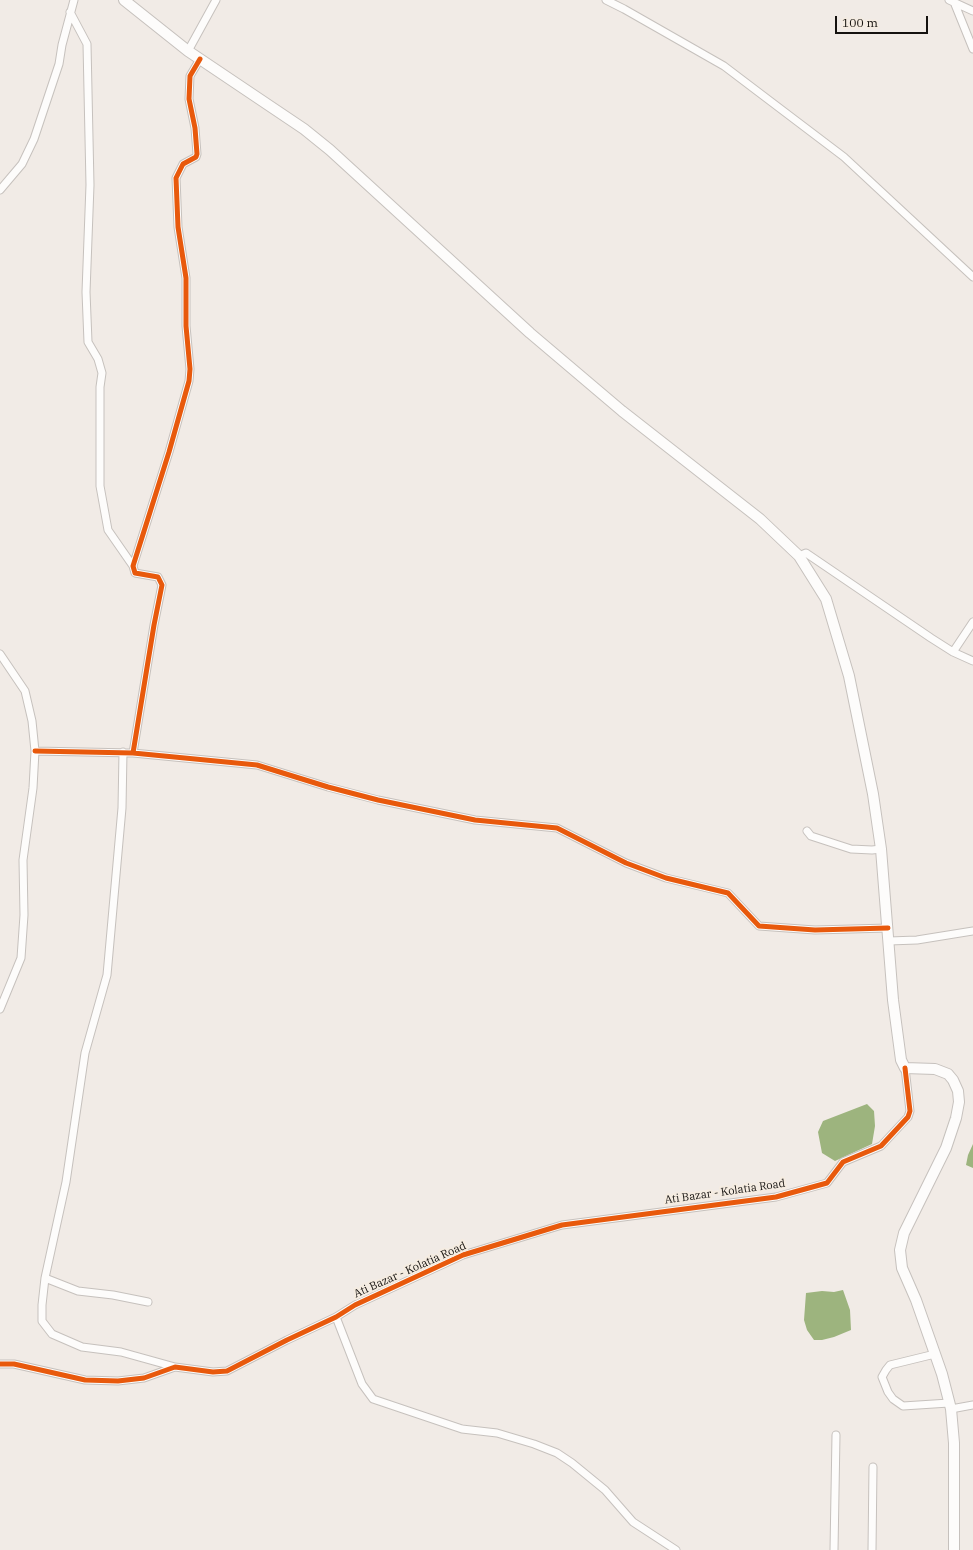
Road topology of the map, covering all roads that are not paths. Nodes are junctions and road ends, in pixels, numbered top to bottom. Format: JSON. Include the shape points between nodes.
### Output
{"nodes":[{"id":1,"x":74,"y":0,"type":"edge"},
{"id":2,"x":124,"y":0,"type":"edge"},
{"id":3,"x":216,"y":0,"type":"edge"},
{"id":4,"x":606,"y":0,"type":"edge"},
{"id":5,"x":952,"y":1,"type":"edge"},
{"id":6,"x":973,"y":11,"type":"edge"},
{"id":7,"x":70,"y":12,"type":"junction"},
{"id":8,"x":973,"y":49,"type":"edge"},
{"id":9,"x":188,"y":51,"type":"junction"},
{"id":10,"x":200,"y":59,"type":"junction"},
{"id":11,"x":0,"y":190,"type":"edge"},
{"id":12,"x":973,"y":276,"type":"edge"},
{"id":13,"x":799,"y":556,"type":"junction"},
{"id":14,"x":133,"y":566,"type":"junction"},
{"id":15,"x":973,"y":622,"type":"edge"},
{"id":16,"x":953,"y":652,"type":"junction"},
{"id":17,"x":0,"y":654,"type":"edge"},
{"id":18,"x":973,"y":661,"type":"edge"},
{"id":19,"x":35,"y":751,"type":"junction"},
{"id":20,"x":123,"y":752,"type":"junction"},
{"id":21,"x":133,"y":753,"type":"junction"},
{"id":22,"x":807,"y":831,"type":"dead end"},
{"id":23,"x":881,"y":849,"type":"junction"},
{"id":24,"x":888,"y":928,"type":"junction"},
{"id":25,"x":973,"y":931,"type":"edge"},
{"id":26,"x":889,"y":941,"type":"junction"},
{"id":27,"x":0,"y":1009,"type":"edge"},
{"id":28,"x":905,"y":1068,"type":"junction"},
{"id":29,"x":45,"y":1278,"type":"junction"},
{"id":30,"x":148,"y":1302,"type":"dead end"},
{"id":31,"x":336,"y":1317,"type":"junction"},
{"id":32,"x":935,"y":1354,"type":"junction"},
{"id":33,"x":0,"y":1364,"type":"edge"},
{"id":34,"x":175,"y":1367,"type":"junction"},
{"id":35,"x":973,"y":1405,"type":"edge"},
{"id":36,"x":950,"y":1406,"type":"junction"},
{"id":37,"x":836,"y":1436,"type":"dead end"},
{"id":38,"x":873,"y":1467,"type":"dead end"},
{"id":39,"x":676,"y":1550,"type":"edge"},
{"id":40,"x":834,"y":1550,"type":"edge"},
{"id":41,"x":872,"y":1550,"type":"edge"},
{"id":42,"x":954,"y":1550,"type":"edge"}],
"edges":[{"from":1,"to":7,"type":"street"},
{"from":2,"to":9,"type":"main road"},
{"from":3,"to":9,"type":"street"},
{"from":4,"to":12,"type":"street","via":[[724,66],[844,157]]},
{"from":5,"to":6,"type":"street"},
{"from":5,"to":8,"type":"street"},
{"from":7,"to":11,"type":"street","via":[[59,64],[34,139],[22,164]]},
{"from":7,"to":14,"type":"street","via":[[88,44],[90,185],[86,292],[88,342],[98,359],[102,374],[100,486],[108,530]]},
{"from":9,"to":10,"type":"main road"},
{"from":10,"to":13,"type":"main road","via":[[304,129],[330,150],[530,333],[622,411],[742,504]]},
{"from":10,"to":14,"type":"street","via":[[190,76],[189,92],[197,154],[196,158],[183,164],[176,178],[178,227],[186,278],[189,381]]},
{"from":13,"to":16,"type":"street","via":[[806,553]]},
{"from":13,"to":23,"type":"main road","via":[[826,599],[849,676],[873,794]]},
{"from":14,"to":21,"type":"street","via":[[135,572],[158,577],[162,585]]},
{"from":15,"to":16,"type":"street"},
{"from":16,"to":18,"type":"street"},
{"from":17,"to":19,"type":"street","via":[[25,691]]},
{"from":19,"to":20,"type":"street"},
{"from":19,"to":27,"type":"street","via":[[33,788],[23,860],[24,915],[21,958]]},
{"from":20,"to":21,"type":"street"},
{"from":20,"to":29,"type":"street","via":[[122,808],[106,975],[85,1053],[66,1182]]},
{"from":21,"to":24,"type":"street","via":[[257,765],[378,800],[475,820],[557,828],[626,864],[666,878],[728,893],[759,926],[815,930]]},
{"from":22,"to":23,"type":"street","via":[[811,836],[851,849]]},
{"from":23,"to":24,"type":"main road"},
{"from":24,"to":26,"type":"main road"},
{"from":25,"to":26,"type":"street","via":[[917,940]]},
{"from":26,"to":28,"type":"main road","via":[[893,1000],[901,1060]]},
{"from":28,"to":31,"type":"street","name":"Ati Bazar - Kolatia Road","via":[[910,1111],[908,1117],[881,1146],[843,1162],[827,1183],[776,1197],[562,1225],[463,1255],[355,1305]]},
{"from":28,"to":32,"type":"main road","via":[[935,1069],[948,1074],[958,1091],[956,1118],[946,1148],[904,1233],[900,1250],[902,1268]]},
{"from":29,"to":30,"type":"street","via":[[78,1291]]},
{"from":29,"to":34,"type":"street","via":[[42,1321],[52,1334],[82,1347],[121,1352]]},
{"from":31,"to":34,"type":"street","name":"Ati Bazar - Kolatia Road","via":[[227,1371],[213,1372]]},
{"from":31,"to":39,"type":"street","via":[[362,1384],[373,1399],[462,1429],[497,1433],[557,1453],[605,1490],[633,1522]]},
{"from":32,"to":36,"type":"main road"},
{"from":32,"to":36,"type":"street","via":[[890,1365],[882,1377],[888,1392],[903,1406]]},
{"from":33,"to":34,"type":"street","name":"Ati Bazar - Kolatia Road","via":[[14,1364],[85,1380],[118,1381],[144,1378]]},
{"from":35,"to":36,"type":"street"},
{"from":36,"to":42,"type":"main road","via":[[954,1450]]},
{"from":37,"to":40,"type":"street"},
{"from":38,"to":41,"type":"street"}]}
